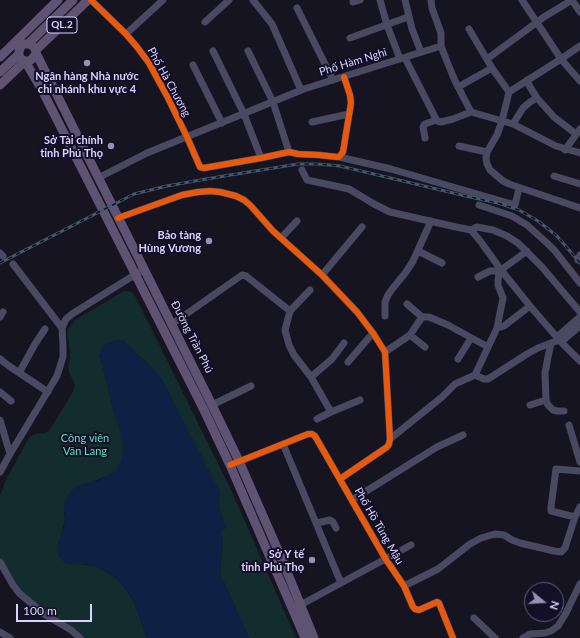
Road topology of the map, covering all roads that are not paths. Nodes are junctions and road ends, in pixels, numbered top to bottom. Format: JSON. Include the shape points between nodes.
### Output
{"nodes":[{"id":1,"x":58,"y":0,"type":"edge"},
{"id":2,"x":73,"y":0,"type":"edge"},
{"id":3,"x":88,"y":0,"type":"edge"},
{"id":4,"x":91,"y":0,"type":"edge"},
{"id":5,"x":163,"y":0,"type":"edge"},
{"id":6,"x":229,"y":0,"type":"edge"},
{"id":7,"x":253,"y":0,"type":"edge"},
{"id":8,"x":380,"y":0,"type":"edge"},
{"id":9,"x":404,"y":0,"type":"edge"},
{"id":10,"x":431,"y":0,"type":"edge"},
{"id":11,"x":522,"y":0,"type":"edge"},
{"id":12,"x":572,"y":0,"type":"edge"},
{"id":13,"x":297,"y":8,"type":"dead end"},
{"id":14,"x":580,"y":12,"type":"edge"},
{"id":15,"x":408,"y":17,"type":"junction"},
{"id":16,"x":205,"y":22,"type":"dead end"},
{"id":17,"x":537,"y":22,"type":"junction"},
{"id":18,"x":387,"y":25,"type":"junction"},
{"id":19,"x":469,"y":29,"type":"dead end"},
{"id":20,"x":126,"y":34,"type":"junction"},
{"id":21,"x":350,"y":38,"type":"dead end"},
{"id":22,"x":28,"y":44,"type":"junction"},
{"id":23,"x":441,"y":46,"type":"junction"},
{"id":24,"x":580,"y":46,"type":"edge"},
{"id":25,"x":213,"y":51,"type":"dead end"},
{"id":26,"x":248,"y":51,"type":"dead end"},
{"id":27,"x":36,"y":52,"type":"junction"},
{"id":28,"x":421,"y":52,"type":"junction"},
{"id":29,"x":0,"y":57,"type":"edge"},
{"id":30,"x":22,"y":57,"type":"junction"},
{"id":31,"x":403,"y":58,"type":"junction"},
{"id":32,"x":487,"y":59,"type":"junction"},
{"id":33,"x":561,"y":60,"type":"junction"},
{"id":34,"x":193,"y":65,"type":"dead end"},
{"id":35,"x":492,"y":68,"type":"junction"},
{"id":36,"x":0,"y":72,"type":"edge"},
{"id":37,"x":344,"y":77,"type":"junction"},
{"id":38,"x":333,"y":80,"type":"junction"},
{"id":39,"x":527,"y":80,"type":"junction"},
{"id":40,"x":580,"y":81,"type":"edge"},
{"id":41,"x":0,"y":85,"type":"edge"},
{"id":42,"x":458,"y":87,"type":"junction"},
{"id":43,"x":301,"y":90,"type":"junction"},
{"id":44,"x":509,"y":92,"type":"junction"},
{"id":45,"x":537,"y":98,"type":"junction"},
{"id":46,"x":273,"y":102,"type":"junction"},
{"id":47,"x":471,"y":112,"type":"junction"},
{"id":48,"x":244,"y":114,"type":"junction"},
{"id":49,"x":349,"y":114,"type":"junction"},
{"id":50,"x":436,"y":120,"type":"junction"},
{"id":51,"x":502,"y":121,"type":"junction"},
{"id":52,"x":312,"y":122,"type":"dead end"},
{"id":53,"x":222,"y":123,"type":"junction"},
{"id":54,"x":513,"y":124,"type":"junction"},
{"id":55,"x":578,"y":132,"type":"edge"},
{"id":56,"x":187,"y":137,"type":"junction"},
{"id":57,"x":425,"y":138,"type":"dead end"},
{"id":58,"x":459,"y":146,"type":"dead end"},
{"id":59,"x":565,"y":150,"type":"junction"},
{"id":60,"x":289,"y":152,"type":"junction"},
{"id":61,"x":487,"y":152,"type":"junction"},
{"id":62,"x":580,"y":153,"type":"edge"},
{"id":63,"x":339,"y":157,"type":"junction"},
{"id":64,"x":261,"y":158,"type":"junction"},
{"id":65,"x":302,"y":170,"type":"dead end"},
{"id":66,"x":554,"y":176,"type":"dead end"},
{"id":67,"x":98,"y":178,"type":"junction"},
{"id":68,"x":580,"y":184,"type":"edge"},
{"id":69,"x":519,"y":188,"type":"junction"},
{"id":70,"x":479,"y":205,"type":"dead end"},
{"id":71,"x":580,"y":208,"type":"edge"},
{"id":72,"x":118,"y":218,"type":"junction"},
{"id":73,"x":297,"y":221,"type":"dead end"},
{"id":74,"x":431,"y":221,"type":"junction"},
{"id":75,"x":362,"y":227,"type":"dead end"},
{"id":76,"x":471,"y":230,"type":"junction"},
{"id":77,"x":281,"y":238,"type":"junction"},
{"id":78,"x":418,"y":251,"type":"junction"},
{"id":79,"x":527,"y":251,"type":"junction"},
{"id":80,"x":442,"y":262,"type":"dead end"},
{"id":81,"x":13,"y":264,"type":"dead end"},
{"id":82,"x":144,"y":268,"type":"junction"},
{"id":83,"x":500,"y":271,"type":"junction"},
{"id":84,"x":135,"y":274,"type":"junction"},
{"id":85,"x":322,"y":275,"type":"junction"},
{"id":86,"x":478,"y":277,"type":"dead end"},
{"id":87,"x":580,"y":283,"type":"edge"},
{"id":88,"x":310,"y":290,"type":"dead end"},
{"id":89,"x":407,"y":304,"type":"dead end"},
{"id":90,"x":530,"y":306,"type":"junction"},
{"id":91,"x":290,"y":311,"type":"junction"},
{"id":92,"x":580,"y":312,"type":"edge"},
{"id":93,"x":385,"y":316,"type":"dead end"},
{"id":94,"x":422,"y":317,"type":"junction"},
{"id":95,"x":580,"y":317,"type":"edge"},
{"id":96,"x":172,"y":324,"type":"junction"},
{"id":97,"x":580,"y":326,"type":"edge"},
{"id":98,"x":62,"y":328,"type":"junction"},
{"id":99,"x":497,"y":328,"type":"junction"},
{"id":100,"x":45,"y":329,"type":"dead end"},
{"id":101,"x":373,"y":333,"type":"junction"},
{"id":102,"x":410,"y":335,"type":"junction"},
{"id":103,"x":471,"y":338,"type":"junction"},
{"id":104,"x":559,"y":339,"type":"junction"},
{"id":105,"x":551,"y":343,"type":"junction"},
{"id":106,"x":344,"y":344,"type":"dead end"},
{"id":107,"x":425,"y":346,"type":"dead end"},
{"id":108,"x":488,"y":347,"type":"junction"},
{"id":109,"x":384,"y":352,"type":"junction"},
{"id":110,"x":0,"y":359,"type":"edge"},
{"id":111,"x":458,"y":359,"type":"dead end"},
{"id":112,"x":580,"y":361,"type":"edge"},
{"id":113,"x":348,"y":362,"type":"dead end"},
{"id":114,"x":19,"y":373,"type":"junction"},
{"id":115,"x":475,"y":374,"type":"junction"},
{"id":116,"x":311,"y":377,"type":"junction"},
{"id":117,"x":251,"y":386,"type":"dead end"},
{"id":118,"x":0,"y":392,"type":"edge"},
{"id":119,"x":48,"y":392,"type":"junction"},
{"id":120,"x":360,"y":400,"type":"dead end"},
{"id":121,"x":546,"y":400,"type":"junction"},
{"id":122,"x":11,"y":401,"type":"dead end"},
{"id":123,"x":212,"y":405,"type":"junction"},
{"id":124,"x":530,"y":405,"type":"dead end"},
{"id":125,"x":564,"y":411,"type":"dead end"},
{"id":126,"x":331,"y":412,"type":"junction"},
{"id":127,"x":317,"y":419,"type":"dead end"},
{"id":128,"x":0,"y":420,"type":"edge"},
{"id":129,"x":569,"y":425,"type":"dead end"},
{"id":130,"x":462,"y":435,"type":"dead end"},
{"id":131,"x":390,"y":439,"type":"junction"},
{"id":132,"x":283,"y":444,"type":"junction"},
{"id":133,"x":10,"y":454,"type":"junction"},
{"id":134,"x":239,"y":462,"type":"junction"},
{"id":135,"x":580,"y":462,"type":"edge"},
{"id":136,"x":230,"y":466,"type":"junction"},
{"id":137,"x":580,"y":471,"type":"edge"},
{"id":138,"x":0,"y":472,"type":"edge"},
{"id":139,"x":340,"y":480,"type":"junction"},
{"id":140,"x":352,"y":500,"type":"junction"},
{"id":141,"x":580,"y":507,"type":"edge"},
{"id":142,"x":575,"y":517,"type":"junction"},
{"id":143,"x":316,"y":524,"type":"junction"},
{"id":144,"x":336,"y":528,"type":"dead end"},
{"id":145,"x":411,"y":545,"type":"dead end"},
{"id":146,"x":385,"y":558,"type":"junction"},
{"id":147,"x":1,"y":565,"type":"edge"},
{"id":148,"x":341,"y":583,"type":"junction"},
{"id":149,"x":580,"y":584,"type":"edge"},
{"id":150,"x":404,"y":586,"type":"junction"},
{"id":151,"x":296,"y":607,"type":"junction"},
{"id":152,"x":474,"y":618,"type":"dead end"},
{"id":153,"x":0,"y":632,"type":"edge"},
{"id":154,"x":10,"y":638,"type":"edge"},
{"id":155,"x":80,"y":638,"type":"edge"},
{"id":156,"x":305,"y":638,"type":"edge"},
{"id":157,"x":314,"y":638,"type":"edge"},
{"id":158,"x":453,"y":638,"type":"edge"},
{"id":159,"x":496,"y":638,"type":"edge"},
{"id":160,"x":523,"y":638,"type":"edge"}],
"edges":[{"from":1,"to":29,"type":"main road"},
{"from":2,"to":22,"type":"main road","number":"QL.2"},
{"from":3,"to":27,"type":"main road","number":"QL.2"},
{"from":4,"to":20,"type":"street","name":"Phố Hà Chương"},
{"from":5,"to":20,"type":"street"},
{"from":6,"to":16,"type":"street"},
{"from":7,"to":43,"type":"street","via":[[272,24]]},
{"from":8,"to":18,"type":"street"},
{"from":9,"to":15,"type":"street"},
{"from":10,"to":23,"type":"street","via":[[441,33]]},
{"from":11,"to":17,"type":"street"},
{"from":12,"to":14,"type":"street"},
{"from":12,"to":17,"type":"street"},
{"from":13,"to":38,"type":"street"},
{"from":15,"to":18,"type":"street"},
{"from":15,"to":28,"type":"street"},
{"from":17,"to":32,"type":"street"},
{"from":17,"to":33,"type":"street"},
{"from":18,"to":21,"type":"street"},
{"from":18,"to":31,"type":"street"},
{"from":19,"to":32,"type":"street"},
{"from":20,"to":56,"type":"street","name":"Phố Hà Chương","via":[[149,63]]},
{"from":22,"to":27,"type":"main road","via":[[33,46]]},
{"from":22,"to":30,"type":"main road","number":"QL.2","via":[[24,44],[19,50]]},
{"from":23,"to":28,"type":"street","name":"Phố Hàm Nghi"},
{"from":23,"to":42,"type":"street"},
{"from":24,"to":33,"type":"street"},
{"from":25,"to":48,"type":"street"},
{"from":26,"to":46,"type":"street"},
{"from":27,"to":30,"type":"main road","number":"QL.2","via":[[28,61]]},
{"from":27,"to":67,"type":"main road","name":"Đường Trần Phú"},
{"from":28,"to":31,"type":"street","name":"Phố Hàm Nghi"},
{"from":30,"to":36,"type":"main road","number":"QL.2"},
{"from":30,"to":41,"type":"main road","number":"QL.2"},
{"from":30,"to":84,"type":"main road","name":"Đường Trần Phú","via":[[45,96]]},
{"from":31,"to":37,"type":"street","name":"Phố Hàm Nghi"},
{"from":31,"to":50,"type":"street"},
{"from":32,"to":35,"type":"street"},
{"from":33,"to":39,"type":"street"},
{"from":33,"to":40,"type":"street"},
{"from":34,"to":53,"type":"street"},
{"from":35,"to":42,"type":"street"},
{"from":35,"to":44,"type":"street"},
{"from":37,"to":38,"type":"street","name":"Phố Hàm Nghi"},
{"from":37,"to":49,"type":"street","via":[[351,99]]},
{"from":38,"to":43,"type":"street","name":"Phố Hàm Nghi"},
{"from":39,"to":44,"type":"street"},
{"from":39,"to":45,"type":"street"},
{"from":42,"to":47,"type":"street"},
{"from":43,"to":46,"type":"street","name":"Phố Hàm Nghi"},
{"from":44,"to":51,"type":"street"},
{"from":45,"to":54,"type":"street","via":[[523,108]]},
{"from":45,"to":55,"type":"street","via":[[554,117]]},
{"from":46,"to":48,"type":"street","name":"Phố Hàm Nghi"},
{"from":46,"to":60,"type":"street"},
{"from":47,"to":50,"type":"street","via":[[441,122]]},
{"from":47,"to":51,"type":"street"},
{"from":48,"to":53,"type":"street","name":"Phố Hàm Nghi"},
{"from":48,"to":64,"type":"street"},
{"from":49,"to":52,"type":"street"},
{"from":49,"to":63,"type":"street","via":[[343,152]]},
{"from":50,"to":57,"type":"street","via":[[424,125]]},
{"from":51,"to":54,"type":"street"},
{"from":51,"to":61,"type":"street"},
{"from":53,"to":56,"type":"street","name":"Phố Hàm Nghi"},
{"from":54,"to":59,"type":"street"},
{"from":55,"to":59,"type":"street"},
{"from":56,"to":64,"type":"street","name":"Phố Hà Chương","via":[[200,167]]},
{"from":56,"to":67,"type":"street","name":"Phố Hàm Nghi","via":[[147,153]]},
{"from":58,"to":61,"type":"street"},
{"from":59,"to":62,"type":"street"},
{"from":60,"to":63,"type":"street"},
{"from":60,"to":64,"type":"street"},
{"from":61,"to":69,"type":"street","via":[[490,170],[503,181]]},
{"from":63,"to":69,"type":"street","via":[[391,169],[515,205]]},
{"from":65,"to":74,"type":"street","via":[[307,180],[345,188],[390,212]]},
{"from":66,"to":68,"type":"street"},
{"from":67,"to":72,"type":"main road","name":"Đường Trần Phú"},
{"from":69,"to":71,"type":"street"},
{"from":70,"to":87,"type":"street","via":[[512,216],[527,225],[554,250]]},
{"from":72,"to":77,"type":"street","via":[[182,195],[220,192],[244,200]]},
{"from":72,"to":82,"type":"main road","name":"Đường Trần Phú"},
{"from":73,"to":77,"type":"street"},
{"from":74,"to":76,"type":"street"},
{"from":74,"to":78,"type":"street"},
{"from":75,"to":85,"type":"street"},
{"from":76,"to":79,"type":"street","via":[[478,227],[500,232]]},
{"from":76,"to":83,"type":"street"},
{"from":77,"to":85,"type":"street"},
{"from":78,"to":80,"type":"street"},
{"from":78,"to":93,"type":"street","via":[[388,295]]},
{"from":79,"to":83,"type":"street"},
{"from":79,"to":92,"type":"street"},
{"from":81,"to":98,"type":"street"},
{"from":82,"to":84,"type":"street"},
{"from":82,"to":96,"type":"main road","name":"Đường Trần Phú"},
{"from":83,"to":86,"type":"street","via":[[490,271]]},
{"from":83,"to":90,"type":"street"},
{"from":83,"to":99,"type":"street","via":[[498,285],[503,298]]},
{"from":84,"to":98,"type":"street","via":[[72,314]]},
{"from":84,"to":136,"type":"main road","name":"Đường Trần Phú"},
{"from":85,"to":101,"type":"street"},
{"from":88,"to":91,"type":"street"},
{"from":89,"to":94,"type":"street"},
{"from":90,"to":99,"type":"street","via":[[504,326]]},
{"from":90,"to":104,"type":"street"},
{"from":91,"to":96,"type":"street","via":[[242,275]]},
{"from":91,"to":116,"type":"street","via":[[285,330],[289,345]]},
{"from":94,"to":102,"type":"street"},
{"from":94,"to":103,"type":"street","via":[[429,317],[448,325]]},
{"from":95,"to":104,"type":"street"},
{"from":96,"to":123,"type":"main road","name":"Đường Trần Phú"},
{"from":97,"to":104,"type":"street"},
{"from":98,"to":119,"type":"street","via":[[62,357],[57,376]]},
{"from":99,"to":108,"type":"street"},
{"from":100,"to":114,"type":"street"},
{"from":101,"to":109,"type":"street"},
{"from":101,"to":113,"type":"street"},
{"from":102,"to":107,"type":"street"},
{"from":102,"to":109,"type":"street"},
{"from":103,"to":108,"type":"street"},
{"from":103,"to":111,"type":"street"},
{"from":104,"to":105,"type":"street"},
{"from":104,"to":112,"type":"street"},
{"from":105,"to":115,"type":"street","via":[[527,354],[488,379]]},
{"from":105,"to":121,"type":"street","via":[[545,374]]},
{"from":106,"to":116,"type":"street","via":[[332,359]]},
{"from":108,"to":115,"type":"street"},
{"from":109,"to":131,"type":"street"},
{"from":110,"to":114,"type":"street"},
{"from":114,"to":119,"type":"street"},
{"from":115,"to":131,"type":"street","via":[[455,384]]},
{"from":116,"to":126,"type":"street"},
{"from":117,"to":123,"type":"street"},
{"from":118,"to":122,"type":"street"},
{"from":119,"to":133,"type":"street"},
{"from":120,"to":126,"type":"street"},
{"from":121,"to":124,"type":"street"},
{"from":121,"to":125,"type":"street","via":[[553,410]]},
{"from":123,"to":134,"type":"main road","name":"Đường Trần Phú"},
{"from":126,"to":127,"type":"street"},
{"from":128,"to":133,"type":"street"},
{"from":129,"to":135,"type":"street"},
{"from":130,"to":140,"type":"street","via":[[437,447]]},
{"from":131,"to":139,"type":"street","via":[[387,447]]},
{"from":132,"to":134,"type":"street","name":"Phố Hồ Tùng Mậu"},
{"from":132,"to":139,"type":"street","name":"Phố Hồ Tùng Mậu","via":[[312,434]]},
{"from":132,"to":143,"type":"street"},
{"from":133,"to":138,"type":"street"},
{"from":134,"to":136,"type":"street","name":"Phố Hồ Tùng Mậu"},
{"from":134,"to":151,"type":"main road","name":"Đường Trần Phú","via":[[281,557]]},
{"from":136,"to":151,"type":"main road","name":"Đường Trần Phú"},
{"from":137,"to":142,"type":"street","via":[[556,469],[551,506],[551,511]]},
{"from":139,"to":140,"type":"street","name":"Phố Hồ Tùng Mậu"},
{"from":140,"to":146,"type":"street","name":"Phố Hồ Tùng Mậu"},
{"from":141,"to":142,"type":"street"},
{"from":142,"to":150,"type":"street","via":[[565,548],[561,552],[520,543],[504,535],[495,534],[470,544],[438,569]]},
{"from":143,"to":144,"type":"street","via":[[330,520]]},
{"from":143,"to":148,"type":"street"},
{"from":145,"to":146,"type":"street"},
{"from":146,"to":148,"type":"street"},
{"from":146,"to":150,"type":"street","name":"Phố Hồ Tùng Mậu"},
{"from":147,"to":155,"type":"street","via":[[19,593],[44,614]]},
{"from":148,"to":151,"type":"street"},
{"from":149,"to":160,"type":"street","via":[[558,626],[551,631],[530,634]]},
{"from":150,"to":158,"type":"street","name":"Phố Hồ Tùng Mậu","via":[[415,609],[439,603]]},
{"from":151,"to":156,"type":"main road","name":"Đường Trần Phú"},
{"from":151,"to":157,"type":"main road","name":"Đường Trần Phú"},
{"from":152,"to":159,"type":"street"},
{"from":153,"to":154,"type":"street"}]}
